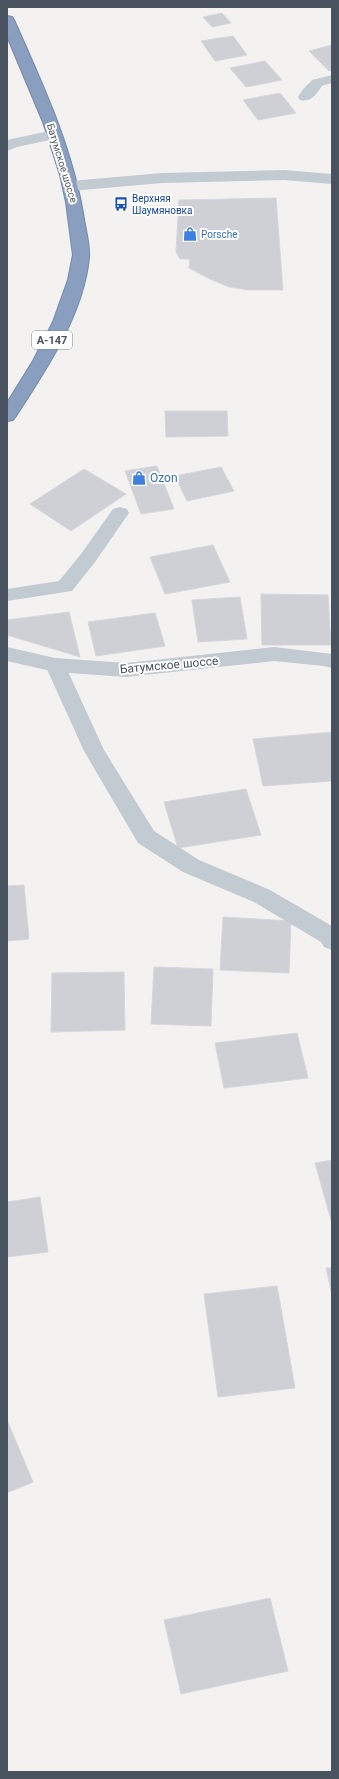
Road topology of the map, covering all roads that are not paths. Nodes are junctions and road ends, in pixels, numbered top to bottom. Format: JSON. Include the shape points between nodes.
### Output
{"nodes":[{"id":1,"x":7,"y":20,"type":"edge"},
{"id":2,"x":332,"y":79,"type":"edge"},
{"id":3,"x":305,"y":97,"type":"dead end"},
{"id":4,"x":54,"y":135,"type":"junction"},
{"id":5,"x":7,"y":146,"type":"edge"},
{"id":6,"x":332,"y":179,"type":"edge"},
{"id":7,"x":71,"y":186,"type":"junction"},
{"id":8,"x":7,"y":416,"type":"edge"},
{"id":9,"x":120,"y":512,"type":"dead end"},
{"id":10,"x":7,"y":595,"type":"edge"},
{"id":11,"x":7,"y":654,"type":"edge"},
{"id":12,"x":332,"y":661,"type":"edge"},
{"id":13,"x":55,"y":665,"type":"junction"},
{"id":14,"x":332,"y":941,"type":"edge"}],
"edges":[{"from":1,"to":4,"type":"highway","name":"Батумское шоссе","number":"А-147"},
{"from":2,"to":3,"type":"street","via":[[317,83]]},
{"from":4,"to":5,"type":"street"},
{"from":4,"to":7,"type":"highway","name":"Батумское шоссе","number":"А-147"},
{"from":6,"to":7,"type":"street","via":[[284,175],[162,178]]},
{"from":7,"to":8,"type":"highway","name":"Батумское шоссе","number":"А-147","via":[[81,257],[70,304],[35,375]]},
{"from":9,"to":10,"type":"street","via":[[65,586]]},
{"from":11,"to":13,"type":"street","name":"Батумское шоссе"},
{"from":12,"to":13,"type":"street","name":"Батумское шоссе","via":[[274,654],[126,670]]},
{"from":13,"to":14,"type":"street","via":[[94,751],[146,837],[190,866],[262,896],[330,936]]}]}
